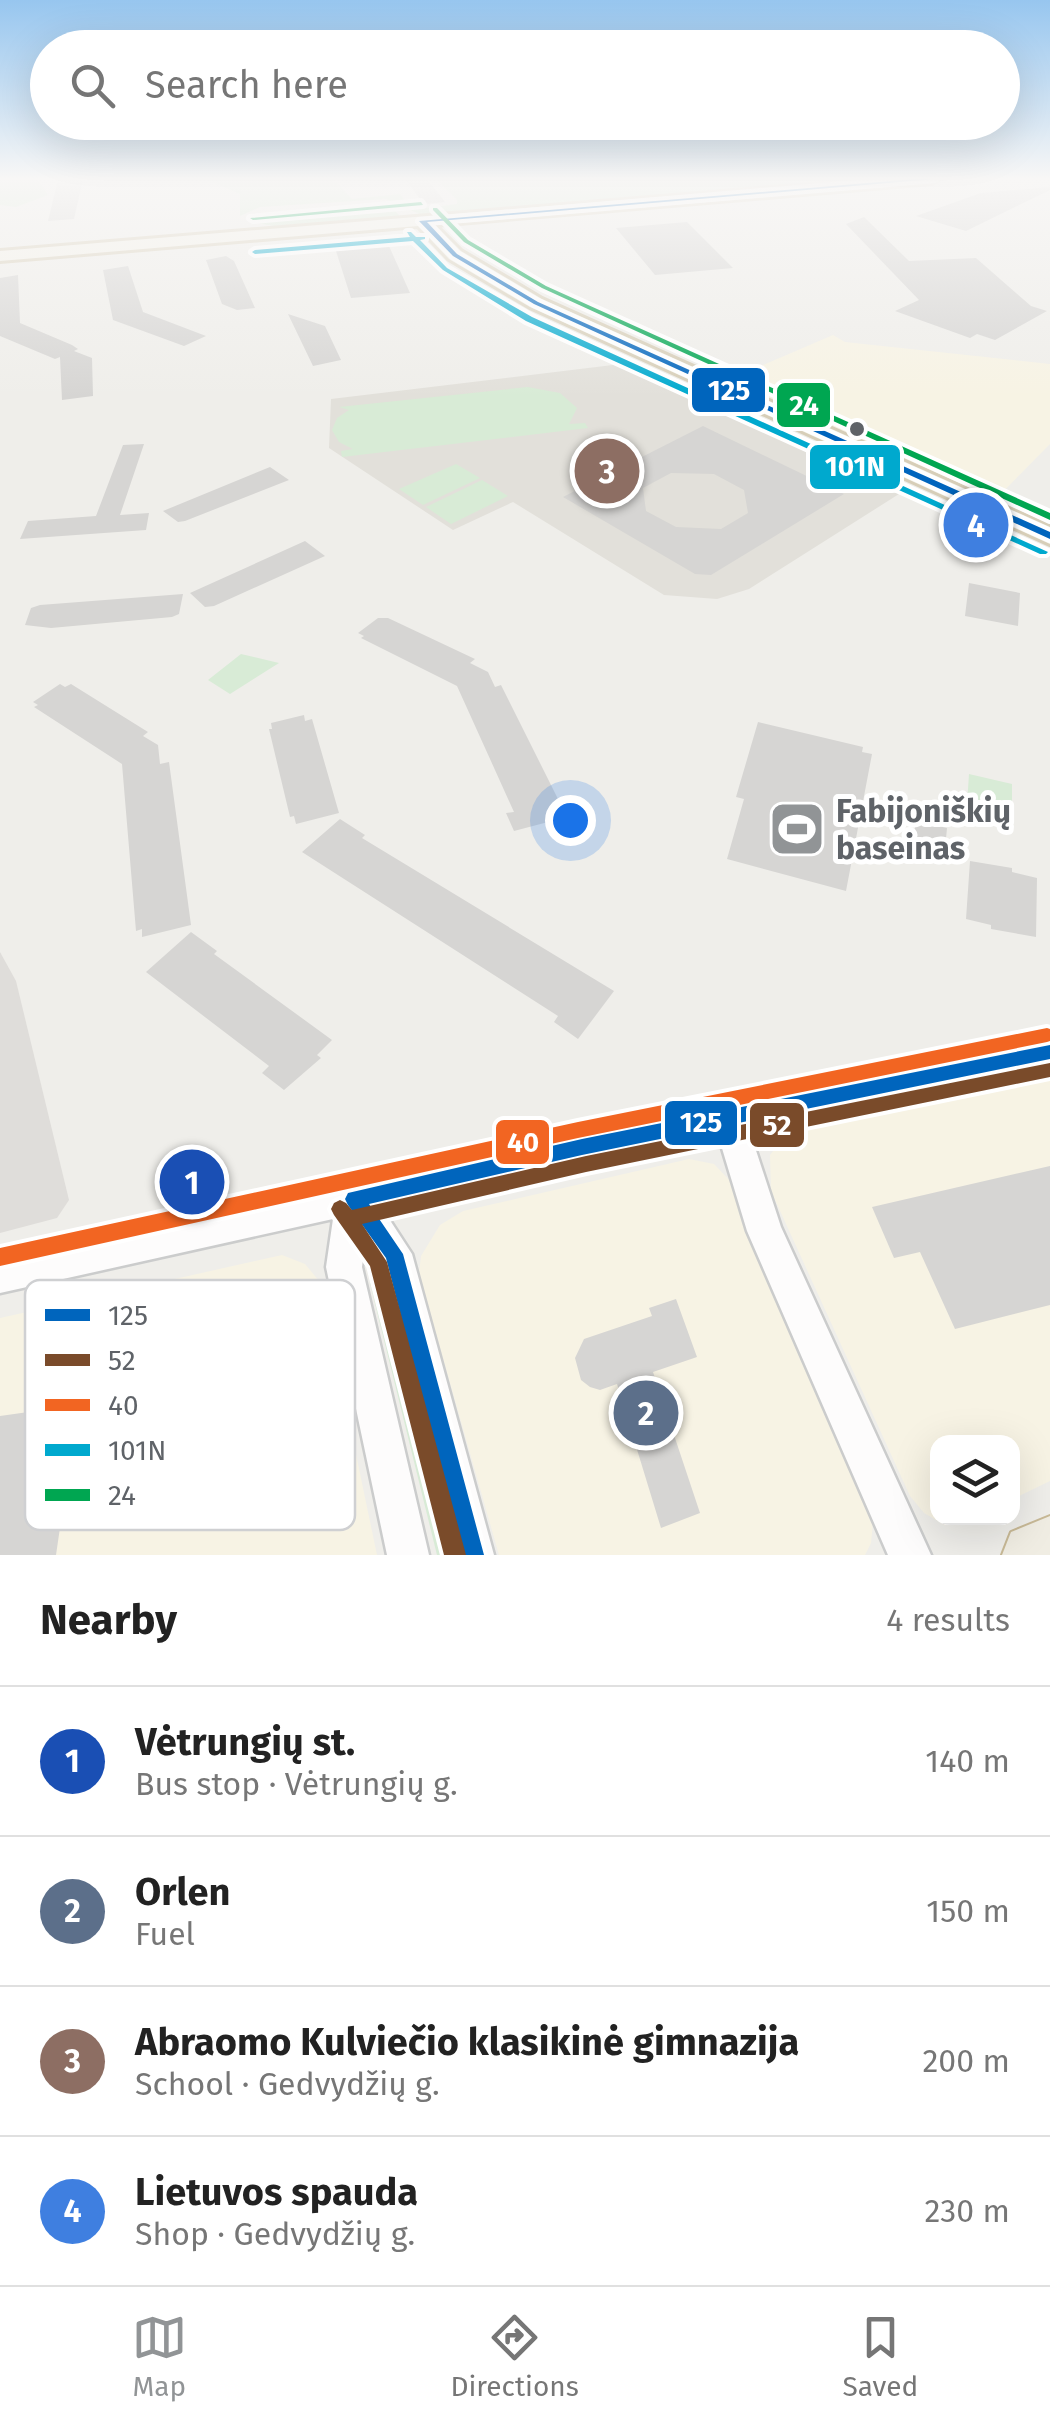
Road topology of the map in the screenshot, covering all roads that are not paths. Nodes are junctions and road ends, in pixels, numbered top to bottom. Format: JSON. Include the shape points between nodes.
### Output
{"nodes":[{"id":1,"x":53,"y":252,"type":"edge"},
{"id":2,"x":451,"y":252,"type":"edge"},
{"id":3,"x":0,"y":256,"type":"edge"},
{"id":4,"x":1050,"y":536,"type":"edge"},
{"id":5,"x":1050,"y":1052,"type":"edge"},
{"id":6,"x":729,"y":1116,"type":"junction"},
{"id":7,"x":354,"y":1199,"type":"junction"},
{"id":8,"x":0,"y":1274,"type":"edge"},
{"id":9,"x":347,"y":1280,"type":"edge"},
{"id":10,"x":355,"y":1317,"type":"edge"},
{"id":11,"x":1050,"y":1548,"type":"edge"},
{"id":12,"x":408,"y":1555,"type":"edge"},
{"id":13,"x":473,"y":1555,"type":"edge"},
{"id":14,"x":910,"y":1555,"type":"edge"},
{"id":15,"x":1034,"y":1555,"type":"edge"}],
"edges":[{"from":1,"to":3,"type":"main road"},
{"from":2,"to":4,"type":"main road","via":[[536,303]]},
{"from":5,"to":6,"type":"street"},
{"from":6,"to":7,"type":"street"},
{"from":6,"to":14,"type":"street","via":[[765,1230]]},
{"from":7,"to":8,"type":"street"},
{"from":7,"to":9,"type":"street"},
{"from":7,"to":13,"type":"street","via":[[394,1254]]},
{"from":10,"to":12,"type":"street"},
{"from":11,"to":15,"type":"highway"}]}
